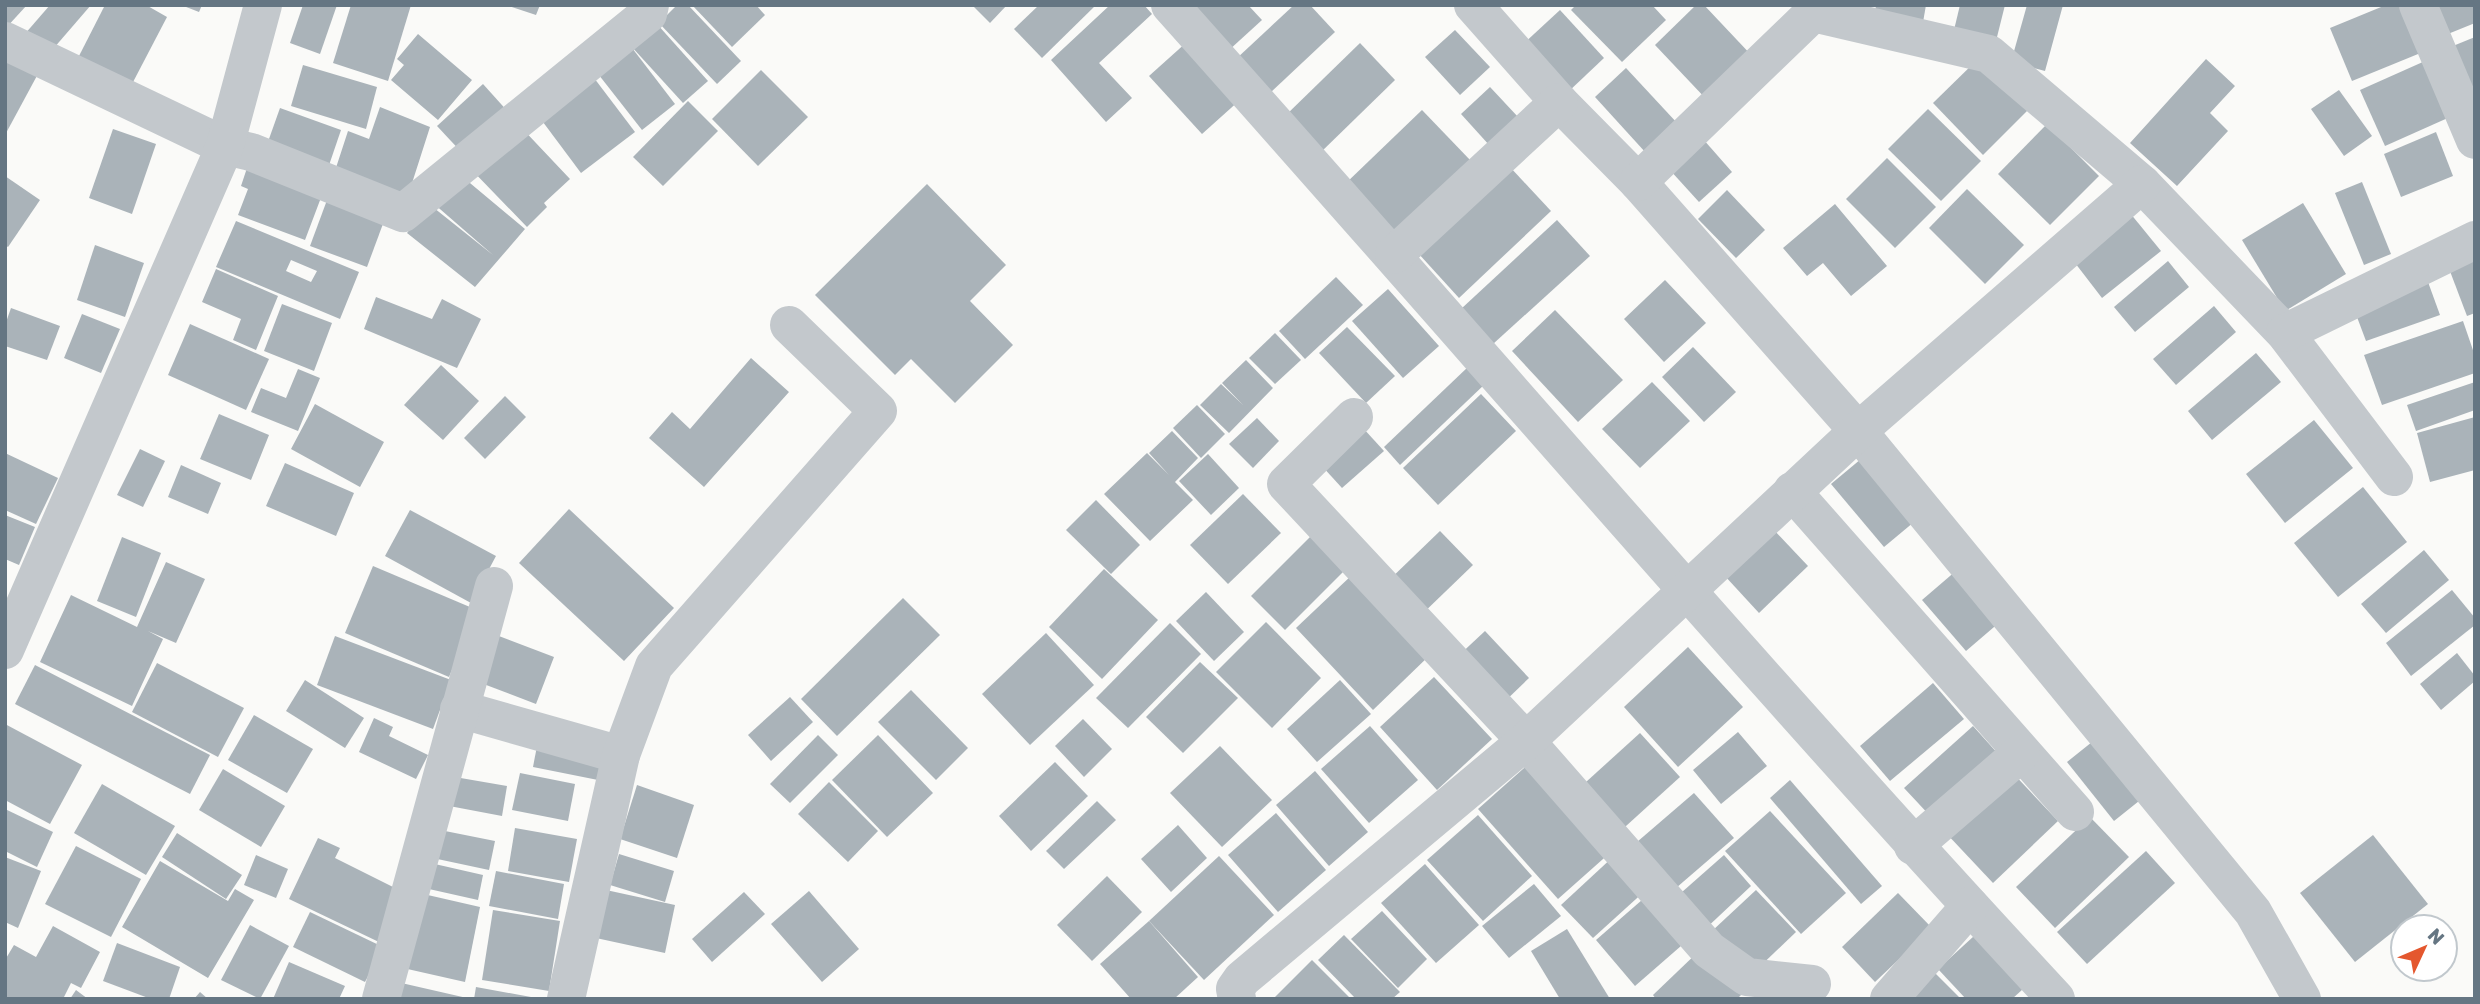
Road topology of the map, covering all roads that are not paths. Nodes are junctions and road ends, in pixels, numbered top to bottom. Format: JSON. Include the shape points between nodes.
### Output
{"nodes":[{"id":1,"x":263,"y":5,"type":"edge"},
{"id":2,"x":650,"y":5,"type":"edge"},
{"id":3,"x":1170,"y":5,"type":"edge"},
{"id":4,"x":1473,"y":5,"type":"edge"},
{"id":5,"x":2418,"y":5,"type":"edge"},
{"id":6,"x":5,"y":41,"type":"edge"},
{"id":7,"x":1559,"y":102,"type":"junction"},
{"id":8,"x":2475,"y":140,"type":"edge"},
{"id":9,"x":225,"y":146,"type":"junction"},
{"id":10,"x":1638,"y":182,"type":"junction"},
{"id":11,"x":2142,"y":184,"type":"junction"},
{"id":12,"x":2475,"y":240,"type":"edge"},
{"id":13,"x":1394,"y":255,"type":"junction"},
{"id":14,"x":789,"y":326,"type":"dead end"},
{"id":15,"x":2285,"y":332,"type":"junction"},
{"id":16,"x":1354,"y":417,"type":"dead end"},
{"id":17,"x":1858,"y":431,"type":"junction"},
{"id":18,"x":2394,"y":477,"type":"dead end"},
{"id":19,"x":1792,"y":491,"type":"junction"},
{"id":20,"x":494,"y":586,"type":"dead end"},
{"id":21,"x":1685,"y":591,"type":"junction"},
{"id":22,"x":5,"y":650,"type":"edge"},
{"id":23,"x":459,"y":709,"type":"junction"},
{"id":24,"x":1526,"y":741,"type":"junction"},
{"id":25,"x":2021,"y":753,"type":"junction"},
{"id":26,"x":621,"y":755,"type":"junction"},
{"id":27,"x":2075,"y":813,"type":"dead end"},
{"id":28,"x":1913,"y":846,"type":"junction"},
{"id":29,"x":1970,"y":906,"type":"junction"},
{"id":30,"x":1812,"y":984,"type":"dead end"},
{"id":31,"x":381,"y":999,"type":"edge"},
{"id":32,"x":566,"y":999,"type":"edge"},
{"id":33,"x":1237,"y":999,"type":"edge"},
{"id":34,"x":1888,"y":999,"type":"edge"},
{"id":35,"x":2056,"y":999,"type":"edge"},
{"id":36,"x":2302,"y":999,"type":"edge"}],
"edges":[{"from":1,"to":9,"type":"street"},
{"from":2,"to":9,"type":"street","via":[[648,14],[403,213],[251,152]]},
{"from":3,"to":13,"type":"street"},
{"from":4,"to":7,"type":"street"},
{"from":5,"to":8,"type":"street"},
{"from":6,"to":9,"type":"street"},
{"from":7,"to":10,"type":"street"},
{"from":7,"to":13,"type":"street"},
{"from":9,"to":22,"type":"street"},
{"from":10,"to":11,"type":"street","via":[[1813,13],[1989,54]]},
{"from":10,"to":17,"type":"street"},
{"from":11,"to":15,"type":"street"},
{"from":11,"to":17,"type":"street"},
{"from":12,"to":15,"type":"street"},
{"from":13,"to":21,"type":"street"},
{"from":14,"to":26,"type":"street","via":[[878,411],[654,666]]},
{"from":15,"to":18,"type":"street"},
{"from":16,"to":24,"type":"street","via":[[1286,484]]},
{"from":17,"to":19,"type":"street"},
{"from":17,"to":36,"type":"street","via":[[2253,912]]},
{"from":19,"to":21,"type":"street"},
{"from":19,"to":25,"type":"street"},
{"from":20,"to":23,"type":"street"},
{"from":21,"to":24,"type":"street"},
{"from":21,"to":28,"type":"street"},
{"from":23,"to":26,"type":"street"},
{"from":23,"to":31,"type":"street"},
{"from":24,"to":30,"type":"street","via":[[1709,950],[1747,977]]},
{"from":24,"to":33,"type":"street","via":[[1242,979],[1235,989]]},
{"from":25,"to":27,"type":"street"},
{"from":25,"to":28,"type":"street"},
{"from":26,"to":32,"type":"street"},
{"from":28,"to":29,"type":"street"},
{"from":29,"to":34,"type":"street"},
{"from":29,"to":35,"type":"street"}]}
